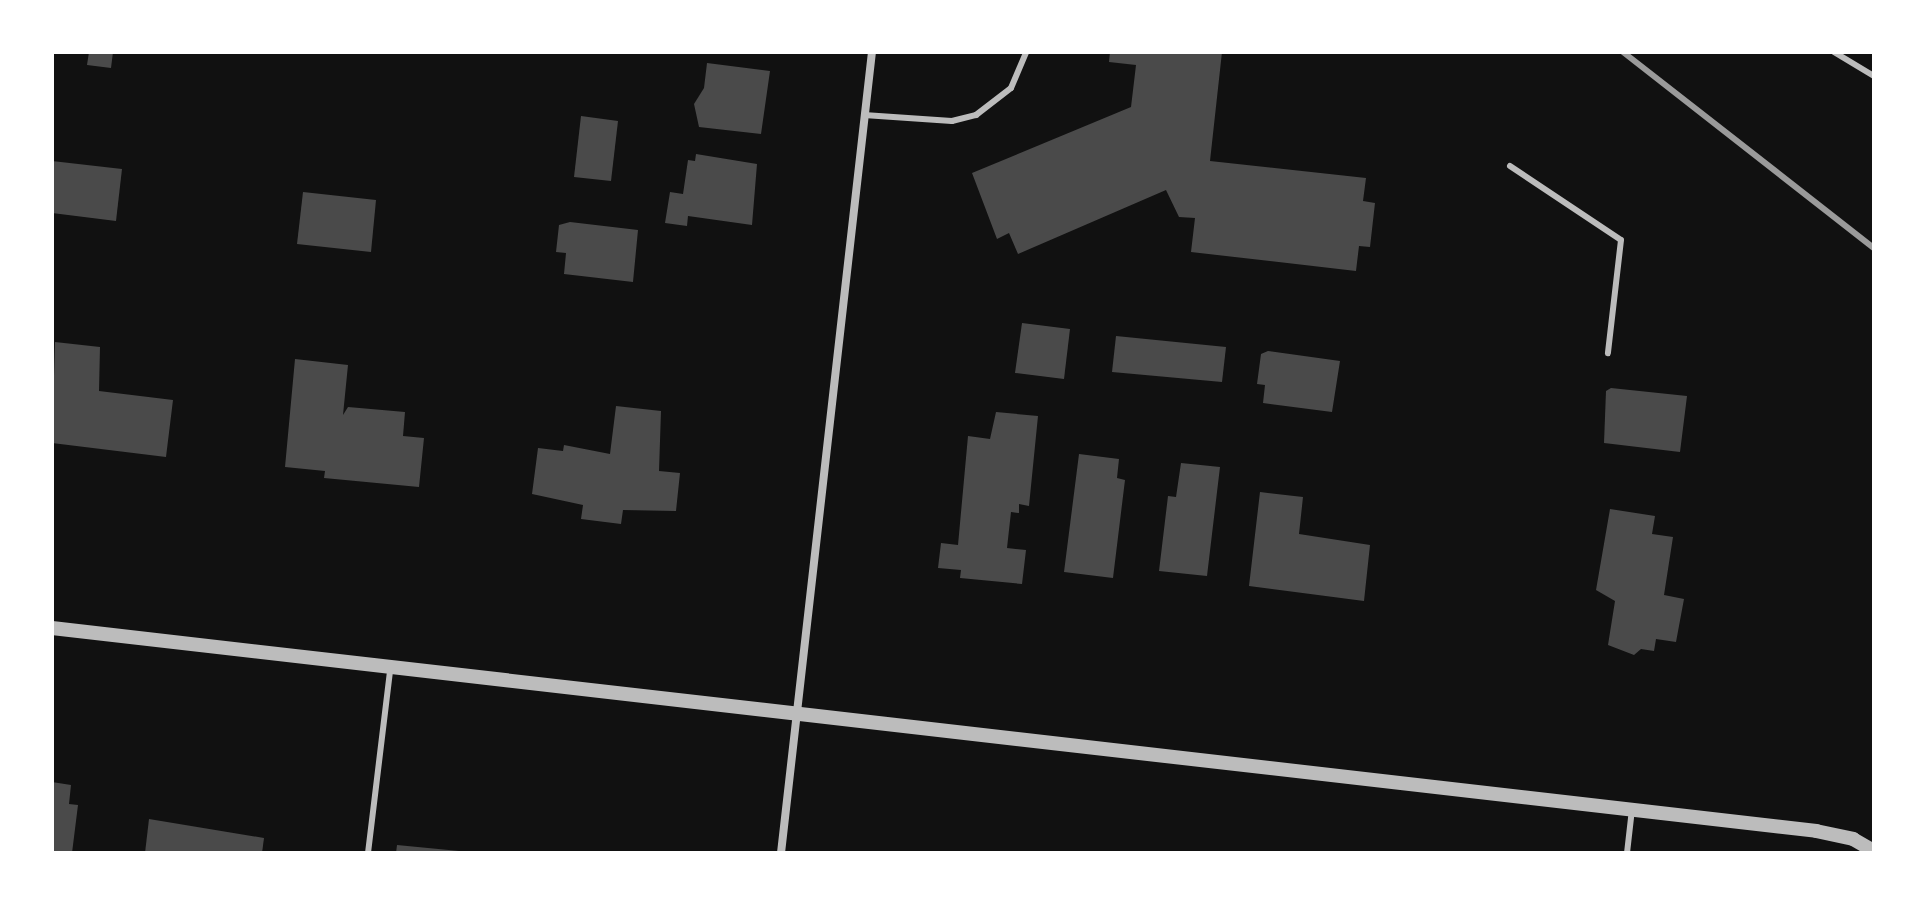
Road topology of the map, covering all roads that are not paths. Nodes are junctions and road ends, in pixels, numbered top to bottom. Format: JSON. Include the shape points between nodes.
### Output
{"nodes":[{"id":1,"x":872,"y":52,"type":"edge"},
{"id":2,"x":1026,"y":52,"type":"edge"},
{"id":3,"x":1834,"y":52,"type":"edge"},
{"id":4,"x":1874,"y":76,"type":"edge"},
{"id":5,"x":864,"y":115,"type":"junction"},
{"id":6,"x":1510,"y":166,"type":"dead end"},
{"id":7,"x":1608,"y":353,"type":"dead end"},
{"id":8,"x":52,"y":628,"type":"edge"},
{"id":9,"x":391,"y":666,"type":"junction"},
{"id":10,"x":798,"y":711,"type":"junction"},
{"id":11,"x":1632,"y":809,"type":"junction"},
{"id":12,"x":1874,"y":851,"type":"edge"},
{"id":13,"x":368,"y":853,"type":"edge"},
{"id":14,"x":781,"y":853,"type":"edge"},
{"id":15,"x":1627,"y":853,"type":"edge"}],
"edges":[{"from":1,"to":5,"type":"street"},
{"from":2,"to":5,"type":"lane","via":[[1011,88],[976,115],[952,121]]},
{"from":3,"to":4,"type":"lane"},
{"from":5,"to":10,"type":"street"},
{"from":6,"to":7,"type":"lane","via":[[1621,240]]},
{"from":8,"to":9,"type":"street"},
{"from":9,"to":10,"type":"street"},
{"from":9,"to":13,"type":"lane"},
{"from":10,"to":11,"type":"street"},
{"from":10,"to":14,"type":"street"},
{"from":11,"to":12,"type":"street","via":[[1816,831]]},
{"from":11,"to":15,"type":"lane"}]}
